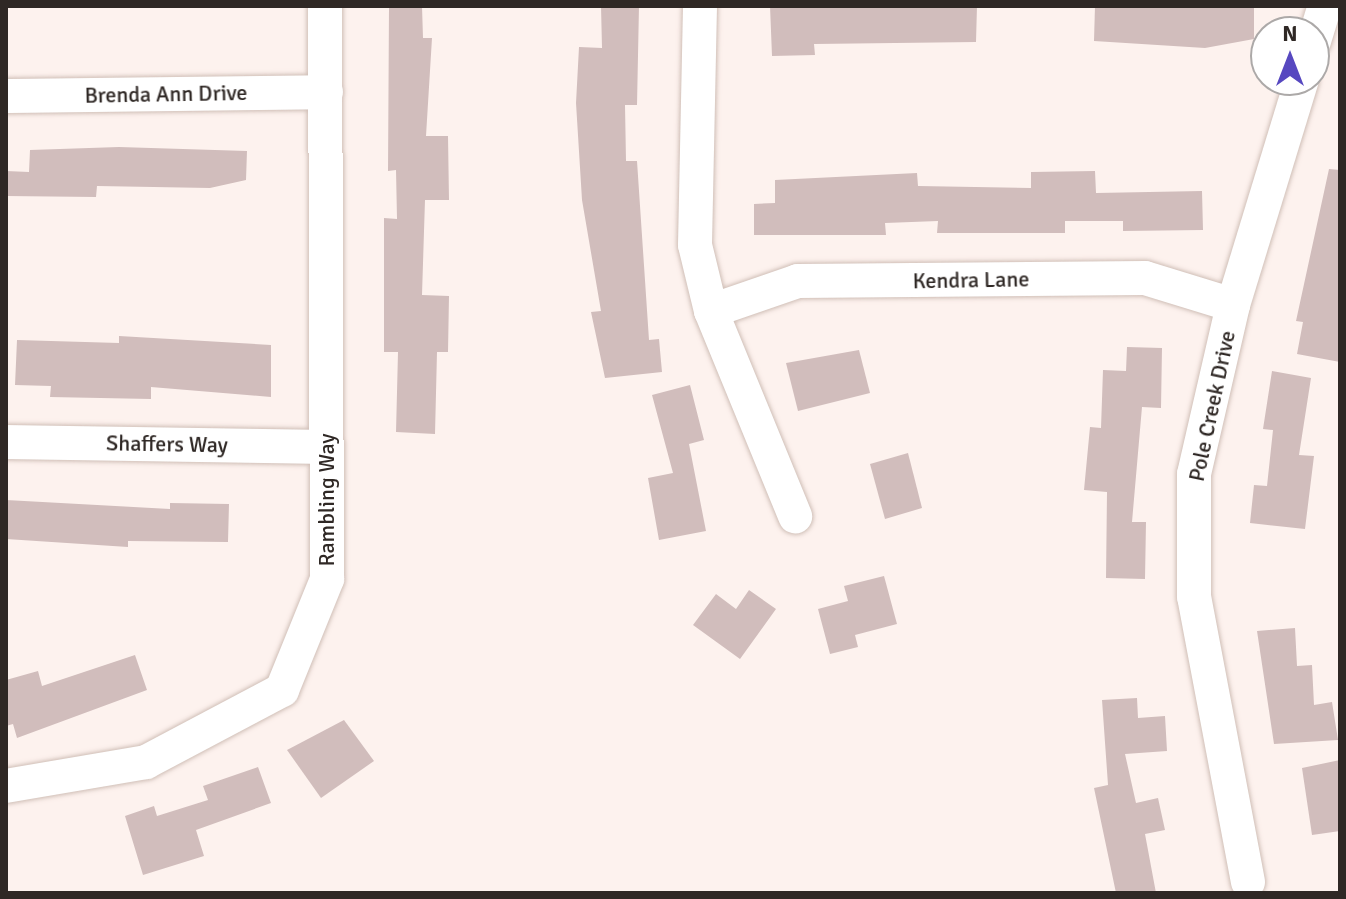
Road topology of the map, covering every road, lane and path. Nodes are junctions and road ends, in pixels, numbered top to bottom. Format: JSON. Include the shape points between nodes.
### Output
{"nodes":[{"id":1,"x":325,"y":6,"type":"edge"},
{"id":2,"x":700,"y":6,"type":"edge"},
{"id":3,"x":326,"y":92,"type":"junction"},
{"id":4,"x":6,"y":96,"type":"edge"},
{"id":5,"x":1297,"y":96,"type":"edge"},
{"id":6,"x":1233,"y":305,"type":"junction"},
{"id":7,"x":711,"y":311,"type":"junction"},
{"id":8,"x":6,"y":442,"type":"edge"},
{"id":9,"x":327,"y":447,"type":"junction"},
{"id":10,"x":795,"y":516,"type":"dead end"},
{"id":11,"x":6,"y":786,"type":"edge"},
{"id":12,"x":1248,"y":882,"type":"dead end"}],
"edges":[{"from":1,"to":3,"type":"street","name":"Rambling Way"},
{"from":2,"to":7,"type":"street","via":[[695,245]]},
{"from":3,"to":4,"type":"street","name":"Brenda Ann Drive"},
{"from":3,"to":9,"type":"street","name":"Rambling Way"},
{"from":5,"to":6,"type":"street","name":"Pole Creek Drive"},
{"from":6,"to":7,"type":"street","name":"Kendra Lane","via":[[1145,278],[814,281]]},
{"from":6,"to":12,"type":"street","name":"Pole Creek Drive","via":[[1194,474],[1194,597]]},
{"from":7,"to":10,"type":"street"},
{"from":8,"to":9,"type":"street","name":"Shaffers Way"},
{"from":9,"to":11,"type":"street","name":"Rambling Way","via":[[327,579],[282,690],[146,762]]}]}
